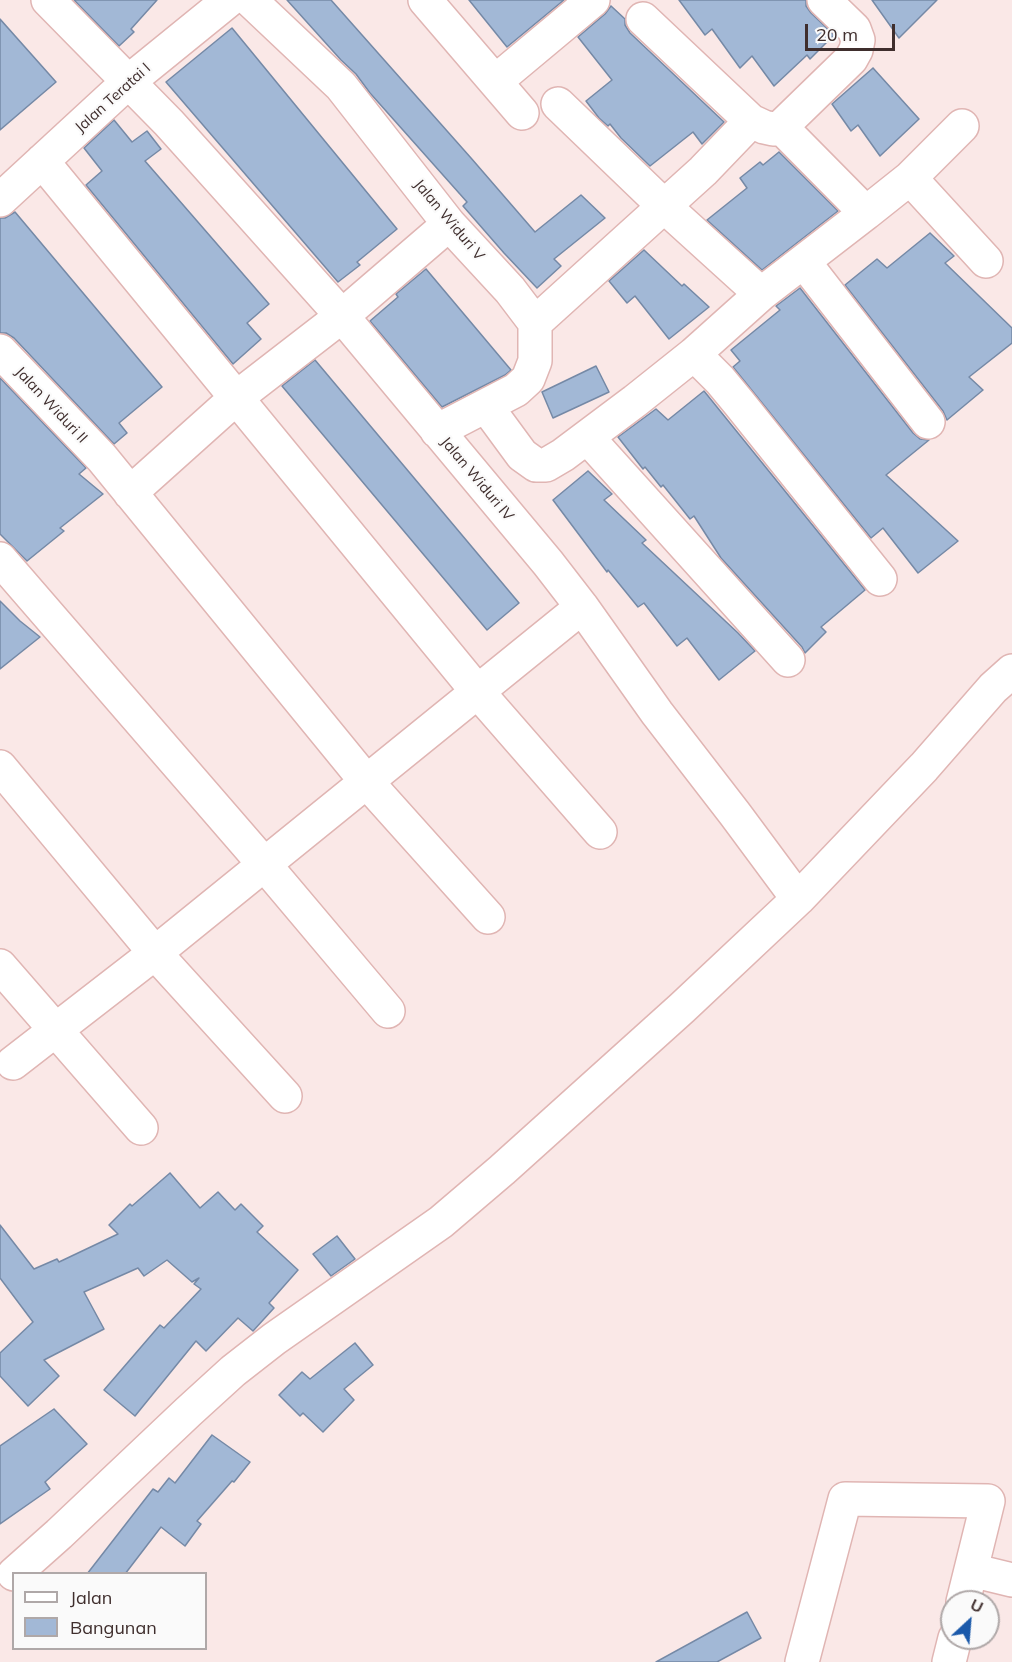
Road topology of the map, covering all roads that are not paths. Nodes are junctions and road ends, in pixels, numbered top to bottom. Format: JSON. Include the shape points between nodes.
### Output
{"nodes":[{"id":1,"x":48,"y":0,"type":"edge"},
{"id":2,"x":229,"y":0,"type":"edge"},
{"id":3,"x":250,"y":0,"type":"edge"},
{"id":4,"x":425,"y":0,"type":"edge"},
{"id":5,"x":593,"y":0,"type":"edge"},
{"id":6,"x":824,"y":0,"type":"edge"},
{"id":7,"x":643,"y":19,"type":"dead end"},
{"id":8,"x":496,"y":81,"type":"junction"},
{"id":9,"x":128,"y":82,"type":"junction"},
{"id":10,"x":558,"y":104,"type":"dead end"},
{"id":11,"x":522,"y":113,"type":"dead end"},
{"id":12,"x":766,"y":124,"type":"junction"},
{"id":13,"x":962,"y":126,"type":"dead end"},
{"id":14,"x":42,"y":161,"type":"junction"},
{"id":15,"x":910,"y":178,"type":"junction"},
{"id":16,"x":5,"y":186,"type":"edge"},
{"id":17,"x":664,"y":206,"type":"junction"},
{"id":18,"x":866,"y":213,"type":"junction"},
{"id":19,"x":449,"y":224,"type":"junction"},
{"id":20,"x":986,"y":261,"type":"dead end"},
{"id":21,"x":804,"y":262,"type":"junction"},
{"id":22,"x":761,"y":294,"type":"junction"},
{"id":23,"x":342,"y":316,"type":"junction"},
{"id":24,"x":535,"y":323,"type":"junction"},
{"id":25,"x":0,"y":351,"type":"edge"},
{"id":26,"x":694,"y":354,"type":"junction"},
{"id":27,"x":236,"y":398,"type":"junction"},
{"id":28,"x":486,"y":406,"type":"junction"},
{"id":29,"x":928,"y":422,"type":"dead end"},
{"id":30,"x":437,"y":431,"type":"junction"},
{"id":31,"x":587,"y":437,"type":"junction"},
{"id":32,"x":130,"y":493,"type":"junction"},
{"id":33,"x":0,"y":559,"type":"edge"},
{"id":34,"x":880,"y":579,"type":"dead end"},
{"id":35,"x":582,"y":607,"type":"junction"},
{"id":36,"x":788,"y":660,"type":"dead end"},
{"id":37,"x":1012,"y":671,"type":"edge"},
{"id":38,"x":477,"y":692,"type":"junction"},
{"id":39,"x":0,"y":767,"type":"edge"},
{"id":40,"x":366,"y":781,"type":"junction"},
{"id":41,"x":600,"y":832,"type":"dead end"},
{"id":42,"x":264,"y":864,"type":"junction"},
{"id":43,"x":798,"y":899,"type":"junction"},
{"id":44,"x":488,"y":917,"type":"dead end"},
{"id":45,"x":155,"y":953,"type":"junction"},
{"id":46,"x":0,"y":966,"type":"edge"},
{"id":47,"x":388,"y":1011,"type":"dead end"},
{"id":48,"x":57,"y":1029,"type":"junction"},
{"id":49,"x":14,"y":1063,"type":"dead end"},
{"id":50,"x":285,"y":1096,"type":"dead end"},
{"id":51,"x":141,"y":1128,"type":"dead end"},
{"id":52,"x":971,"y":1570,"type":"junction"},
{"id":53,"x":16,"y":1572,"type":"edge"},
{"id":54,"x":12,"y":1576,"type":"edge"},
{"id":55,"x":1012,"y":1580,"type":"edge"},
{"id":56,"x":0,"y":1586,"type":"edge"},
{"id":57,"x":966,"y":1590,"type":"edge"},
{"id":58,"x":802,"y":1662,"type":"edge"}],
"edges":[{"from":1,"to":9,"type":"street","name":"Jalan Widuri IV"},
{"from":2,"to":9,"type":"street","name":"Jalan Teratai I"},
{"from":3,"to":19,"type":"street","name":"Jalan Widuri V","via":[[341,86]]},
{"from":4,"to":8,"type":"street"},
{"from":5,"to":8,"type":"street"},
{"from":6,"to":12,"type":"street","via":[[854,29],[856,50],[831,80]]},
{"from":7,"to":12,"type":"street"},
{"from":8,"to":11,"type":"street"},
{"from":9,"to":14,"type":"street","name":"Jalan Teratai I"},
{"from":9,"to":23,"type":"street","name":"Jalan Widuri IV"},
{"from":10,"to":17,"type":"street"},
{"from":12,"to":17,"type":"street"},
{"from":12,"to":18,"type":"street"},
{"from":13,"to":15,"type":"street"},
{"from":14,"to":16,"type":"street","name":"Jalan Teratai I"},
{"from":14,"to":27,"type":"street"},
{"from":15,"to":18,"type":"street"},
{"from":15,"to":20,"type":"street"},
{"from":17,"to":22,"type":"street"},
{"from":17,"to":24,"type":"street"},
{"from":18,"to":21,"type":"street"},
{"from":19,"to":23,"type":"street"},
{"from":19,"to":24,"type":"street","name":"Jalan Widuri V"},
{"from":21,"to":22,"type":"street"},
{"from":21,"to":29,"type":"street"},
{"from":22,"to":26,"type":"street"},
{"from":23,"to":27,"type":"street"},
{"from":23,"to":30,"type":"street","name":"Jalan Widuri IV"},
{"from":24,"to":28,"type":"street","via":[[535,361],[528,379]]},
{"from":25,"to":32,"type":"street","name":"Jalan Widuri II"},
{"from":26,"to":31,"type":"street"},
{"from":26,"to":34,"type":"street","via":[[720,380]]},
{"from":27,"to":32,"type":"street"},
{"from":27,"to":38,"type":"street"},
{"from":28,"to":30,"type":"street"},
{"from":28,"to":31,"type":"street","via":[[522,455],[536,465],[546,465]]},
{"from":30,"to":35,"type":"street","name":"Jalan Widuri IV"},
{"from":31,"to":36,"type":"street"},
{"from":32,"to":40,"type":"street","name":"Jalan Widuri II"},
{"from":33,"to":42,"type":"street"},
{"from":35,"to":38,"type":"street"},
{"from":35,"to":43,"type":"street","name":"Jalan Widuri IV"},
{"from":37,"to":43,"type":"street"},
{"from":38,"to":40,"type":"street"},
{"from":38,"to":41,"type":"street"},
{"from":39,"to":45,"type":"street"},
{"from":40,"to":42,"type":"street"},
{"from":40,"to":44,"type":"street","name":"Jalan Widuri II"},
{"from":42,"to":45,"type":"street"},
{"from":42,"to":47,"type":"street"},
{"from":43,"to":53,"type":"street","via":[[493,1178],[441,1222],[233,1371]]},
{"from":45,"to":48,"type":"street"},
{"from":45,"to":50,"type":"street"},
{"from":46,"to":48,"type":"street"},
{"from":48,"to":49,"type":"street"},
{"from":48,"to":51,"type":"street"},
{"from":52,"to":55,"type":"street"},
{"from":52,"to":57,"type":"street"},
{"from":52,"to":58,"type":"street","via":[[988,1501],[846,1500]]},
{"from":54,"to":56,"type":"street"}]}
